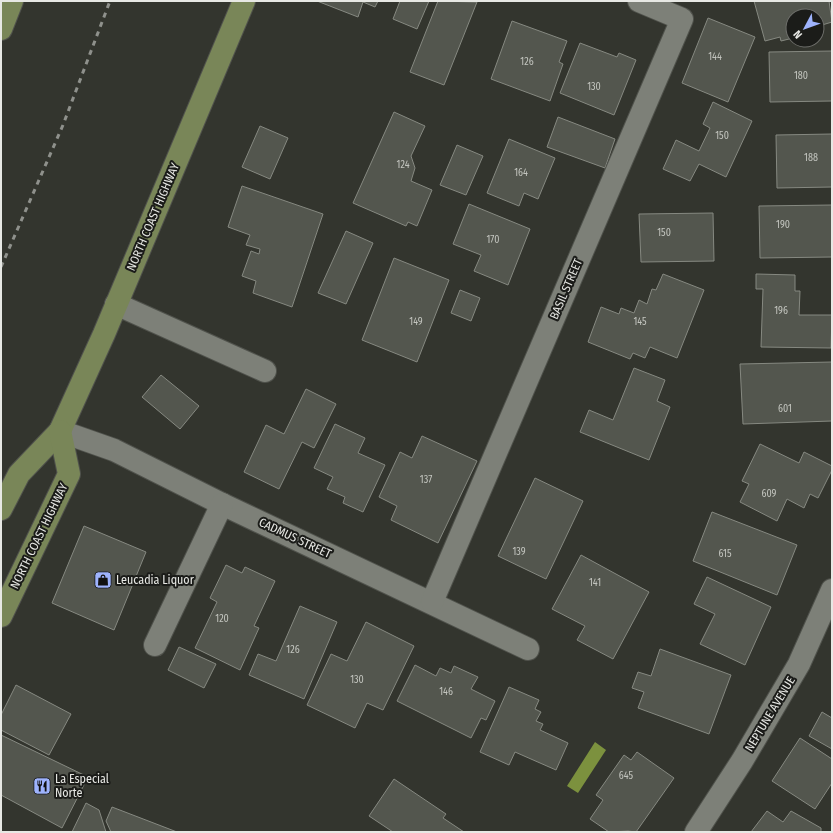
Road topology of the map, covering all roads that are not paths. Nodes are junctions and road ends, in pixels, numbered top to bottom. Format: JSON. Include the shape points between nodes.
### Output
{"nodes":[{"id":1,"x":12,"y":1,"type":"edge"},
{"id":2,"x":244,"y":1,"type":"edge"},
{"id":3,"x":639,"y":1,"type":"edge"},
{"id":4,"x":1,"y":29,"type":"edge"},
{"id":5,"x":116,"y":304,"type":"junction"},
{"id":6,"x":265,"y":371,"type":"dead end"},
{"id":7,"x":60,"y":431,"type":"junction"},
{"id":8,"x":222,"y":504,"type":"junction"},
{"id":9,"x":1,"y":509,"type":"edge"},
{"id":10,"x":832,"y":590,"type":"edge"},
{"id":11,"x":432,"y":602,"type":"junction"},
{"id":12,"x":1,"y":616,"type":"edge"},
{"id":13,"x":155,"y":645,"type":"dead end"},
{"id":14,"x":528,"y":649,"type":"dead end"},
{"id":15,"x":696,"y":832,"type":"edge"}],
"edges":[{"from":1,"to":4,"type":"main road"},
{"from":2,"to":5,"type":"main road","name":"NORTH COAST HIGHWAY"},
{"from":3,"to":11,"type":"street","name":"BASIL STREET","via":[[682,19]]},
{"from":5,"to":6,"type":"street"},
{"from":5,"to":7,"type":"main road","name":"NORTH COAST HIGHWAY"},
{"from":7,"to":8,"type":"street","name":"CADMUS STREET","via":[[114,450]]},
{"from":7,"to":9,"type":"main road","name":"NORTH COAST HIGHWAY","via":[[19,474]]},
{"from":7,"to":12,"type":"main road","name":"NORTH COAST HIGHWAY","via":[[69,474]]},
{"from":8,"to":11,"type":"street","name":"CADMUS STREET"},
{"from":8,"to":13,"type":"street"},
{"from":10,"to":15,"type":"street","name":"NEPTUNE AVENUE","via":[[799,664],[742,761]]},
{"from":11,"to":14,"type":"street","name":"CADMUS STREET"}]}
